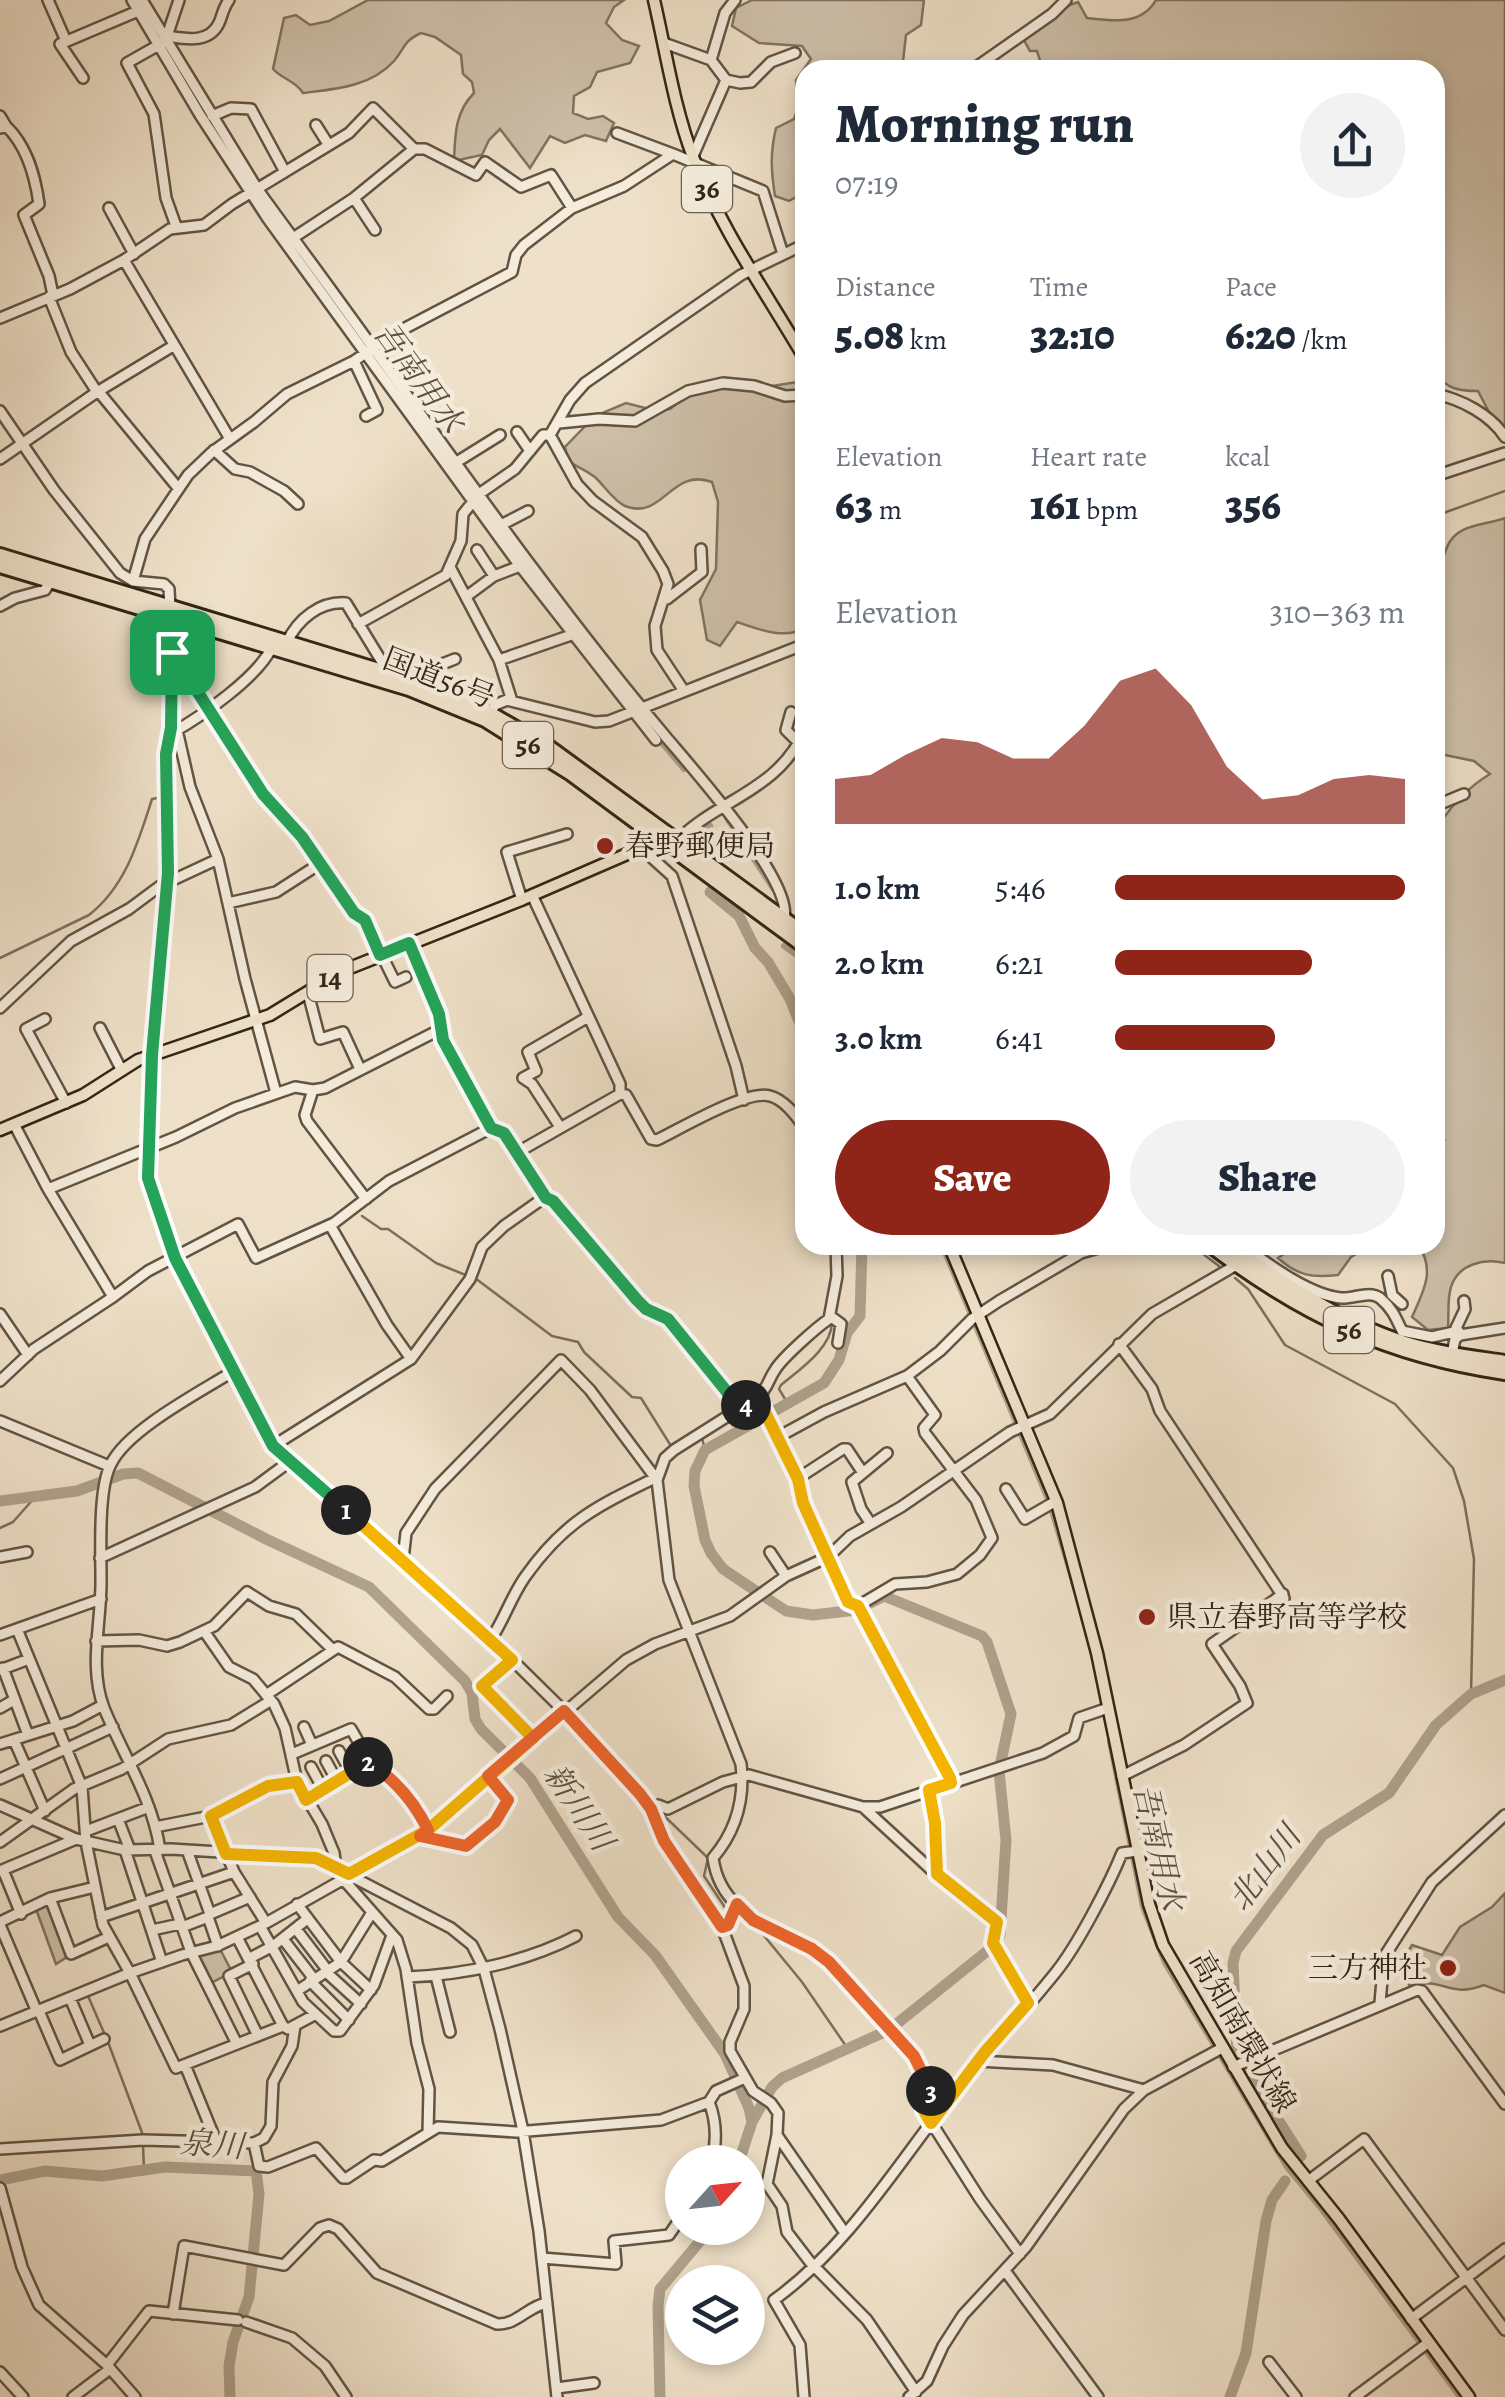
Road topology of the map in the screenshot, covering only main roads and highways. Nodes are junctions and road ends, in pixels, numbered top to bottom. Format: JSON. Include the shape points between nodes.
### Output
{"nodes":[{"id":1,"x":654,"y":0,"type":"edge"},
{"id":2,"x":795,"y":342,"type":"edge"},
{"id":3,"x":0,"y":555,"type":"edge"},
{"id":4,"x":0,"y":566,"type":"edge"},
{"id":5,"x":170,"y":611,"type":"junction"},
{"id":6,"x":488,"y":716,"type":"junction"},
{"id":7,"x":661,"y":836,"type":"junction"},
{"id":8,"x":674,"y":845,"type":"junction"},
{"id":9,"x":795,"y":926,"type":"edge"},
{"id":10,"x":795,"y":939,"type":"edge"},
{"id":11,"x":0,"y":1130,"type":"edge"},
{"id":12,"x":952,"y":1255,"type":"edge"},
{"id":13,"x":1235,"y":1255,"type":"edge"},
{"id":14,"x":1241,"y":1255,"type":"edge"},
{"id":15,"x":1248,"y":1260,"type":"junction"},
{"id":16,"x":1505,"y":1362,"type":"edge"},
{"id":17,"x":1505,"y":1373,"type":"edge"},
{"id":18,"x":1469,"y":2397,"type":"edge"}],
"edges":[{"from":1,"to":2,"type":"main road","number":"36","via":[[694,158]]},
{"from":3,"to":5,"type":"highway","name":"国道56号","number":"56"},
{"from":4,"to":5,"type":"highway","name":"国道56号","number":"56"},
{"from":5,"to":6,"type":"highway","name":"国道56号","number":"56","via":[[267,652]]},
{"from":5,"to":6,"type":"highway","name":"国道56号","number":"56","via":[[287,636]]},
{"from":6,"to":7,"type":"highway","name":"国道56号","number":"56"},
{"from":7,"to":8,"type":"highway","name":"国道56号","number":"56"},
{"from":7,"to":11,"type":"main road","number":"14","via":[[342,972],[288,1007],[122,1068],[83,1095]]},
{"from":8,"to":9,"type":"highway","name":"国道56号","number":"56"},
{"from":8,"to":10,"type":"highway","name":"国道56号","number":"56"},
{"from":12,"to":18,"type":"main road","name":"高知南環状線","via":[[1056,1501],[1097,1653],[1134,1851],[1163,1944],[1218,2050],[1239,2064],[1282,2148]]},
{"from":13,"to":15,"type":"highway","number":"56"},
{"from":14,"to":15,"type":"highway","number":"56"},
{"from":15,"to":16,"type":"highway","number":"56","via":[[1333,1313],[1408,1344]]},
{"from":15,"to":17,"type":"highway","number":"56","via":[[1293,1302],[1372,1340]]}]}
